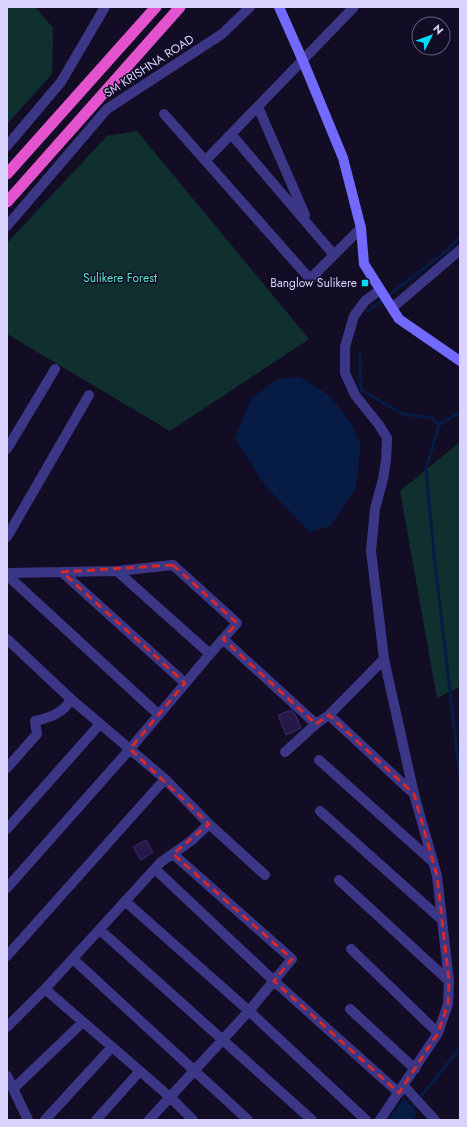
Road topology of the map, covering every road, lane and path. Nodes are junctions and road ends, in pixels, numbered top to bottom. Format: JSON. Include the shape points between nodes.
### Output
{"nodes":[{"id":1,"x":105,"y":7,"type":"edge"},
{"id":2,"x":156,"y":7,"type":"edge"},
{"id":3,"x":180,"y":7,"type":"edge"},
{"id":4,"x":250,"y":7,"type":"edge"},
{"id":5,"x":279,"y":7,"type":"edge"},
{"id":6,"x":354,"y":7,"type":"edge"},
{"id":7,"x":303,"y":61,"type":"junction"},
{"id":8,"x":258,"y":107,"type":"junction"},
{"id":9,"x":164,"y":114,"type":"dead end"},
{"id":10,"x":231,"y":134,"type":"junction"},
{"id":11,"x":7,"y":146,"type":"edge"},
{"id":12,"x":206,"y":160,"type":"junction"},
{"id":13,"x":7,"y":174,"type":"edge"},
{"id":14,"x":7,"y":202,"type":"edge"},
{"id":15,"x":7,"y":226,"type":"edge"},
{"id":16,"x":309,"y":226,"type":"junction"},
{"id":17,"x":361,"y":228,"type":"junction"},
{"id":18,"x":460,"y":250,"type":"edge"},
{"id":19,"x":334,"y":255,"type":"junction"},
{"id":20,"x":380,"y":290,"type":"junction"},
{"id":21,"x":392,"y":308,"type":"junction"},
{"id":22,"x":460,"y":361,"type":"edge"},
{"id":23,"x":55,"y":369,"type":"dead end"},
{"id":24,"x":89,"y":395,"type":"dead end"},
{"id":25,"x":7,"y":449,"type":"edge"},
{"id":26,"x":7,"y":537,"type":"edge"},
{"id":27,"x":117,"y":571,"type":"junction"},
{"id":28,"x":62,"y":572,"type":"junction"},
{"id":29,"x":7,"y":574,"type":"edge"},
{"id":30,"x":223,"y":638,"type":"junction"},
{"id":31,"x":7,"y":639,"type":"edge"},
{"id":32,"x":210,"y":654,"type":"junction"},
{"id":33,"x":384,"y":659,"type":"junction"},
{"id":34,"x":185,"y":683,"type":"junction"},
{"id":35,"x":72,"y":699,"type":"junction"},
{"id":36,"x":159,"y":715,"type":"junction"},
{"id":37,"x":329,"y":715,"type":"junction"},
{"id":38,"x":100,"y":724,"type":"junction"},
{"id":39,"x":316,"y":724,"type":"junction"},
{"id":40,"x":130,"y":749,"type":"junction"},
{"id":41,"x":285,"y":752,"type":"dead end"},
{"id":42,"x":319,"y":760,"type":"dead end"},
{"id":43,"x":7,"y":768,"type":"edge"},
{"id":44,"x":165,"y":779,"type":"junction"},
{"id":45,"x":414,"y":794,"type":"junction"},
{"id":46,"x":320,"y":811,"type":"dead end"},
{"id":47,"x":210,"y":824,"type":"junction"},
{"id":48,"x":7,"y":829,"type":"edge"},
{"id":49,"x":173,"y":854,"type":"junction"},
{"id":50,"x":432,"y":861,"type":"junction"},
{"id":51,"x":155,"y":869,"type":"junction"},
{"id":52,"x":265,"y":875,"type":"dead end"},
{"id":53,"x":339,"y":880,"type":"dead end"},
{"id":54,"x":7,"y":888,"type":"edge"},
{"id":55,"x":125,"y":900,"type":"junction"},
{"id":56,"x":442,"y":920,"type":"junction"},
{"id":57,"x":100,"y":930,"type":"junction"},
{"id":58,"x":351,"y":949,"type":"dead end"},
{"id":59,"x":7,"y":956,"type":"edge"},
{"id":60,"x":73,"y":959,"type":"junction"},
{"id":61,"x":274,"y":981,"type":"junction"},
{"id":62,"x":449,"y":981,"type":"junction"},
{"id":63,"x":45,"y":989,"type":"junction"},
{"id":64,"x":350,"y":1009,"type":"dead end"},
{"id":65,"x":249,"y":1011,"type":"junction"},
{"id":66,"x":83,"y":1022,"type":"junction"},
{"id":67,"x":7,"y":1027,"type":"edge"},
{"id":68,"x":438,"y":1033,"type":"junction"},
{"id":69,"x":223,"y":1039,"type":"junction"},
{"id":70,"x":112,"y":1047,"type":"junction"},
{"id":71,"x":415,"y":1069,"type":"junction"},
{"id":72,"x":194,"y":1070,"type":"junction"},
{"id":73,"x":140,"y":1071,"type":"junction"},
{"id":74,"x":7,"y":1076,"type":"edge"},
{"id":75,"x":13,"y":1089,"type":"junction"},
{"id":76,"x":401,"y":1090,"type":"junction"},
{"id":77,"x":170,"y":1097,"type":"junction"},
{"id":78,"x":433,"y":1118,"type":"edge"},
{"id":79,"x":28,"y":1120,"type":"edge"},
{"id":80,"x":45,"y":1120,"type":"edge"},
{"id":81,"x":96,"y":1120,"type":"edge"},
{"id":82,"x":149,"y":1120,"type":"edge"},
{"id":83,"x":193,"y":1120,"type":"edge"},
{"id":84,"x":248,"y":1120,"type":"edge"},
{"id":85,"x":312,"y":1120,"type":"edge"},
{"id":86,"x":366,"y":1120,"type":"edge"},
{"id":87,"x":380,"y":1120,"type":"edge"}],
"edges":[{"from":1,"to":11,"type":"street","via":[[61,82]]},
{"from":2,"to":13,"type":"highway","name":"SM KRISHNA ROAD"},
{"from":3,"to":14,"type":"highway","name":"SM KRISHNA ROAD"},
{"from":4,"to":15,"type":"street","name":"SM KRISHNA ROAD","via":[[222,34],[107,109]]},
{"from":5,"to":7,"type":"main road"},
{"from":6,"to":7,"type":"street"},
{"from":7,"to":8,"type":"street"},
{"from":7,"to":17,"type":"main road","via":[[343,158]]},
{"from":8,"to":10,"type":"street"},
{"from":8,"to":16,"type":"street"},
{"from":9,"to":12,"type":"street"},
{"from":10,"to":12,"type":"street"},
{"from":10,"to":16,"type":"street"},
{"from":12,"to":19,"type":"street","via":[[310,279]]},
{"from":16,"to":19,"type":"street"},
{"from":17,"to":19,"type":"street"},
{"from":17,"to":20,"type":"main road","via":[[364,264]]},
{"from":18,"to":21,"type":"street"},
{"from":20,"to":21,"type":"main road"},
{"from":20,"to":33,"type":"street","via":[[365,301],[354,316],[345,347],[345,373],[355,395],[387,438],[386,460],[375,509],[371,551]]},
{"from":21,"to":22,"type":"main road","via":[[398,319]]},
{"from":23,"to":25,"type":"street"},
{"from":24,"to":26,"type":"street"},
{"from":27,"to":28,"type":"street"},
{"from":27,"to":30,"type":"street","via":[[173,566],[237,623]]},
{"from":27,"to":32,"type":"street"},
{"from":28,"to":29,"type":"street"},
{"from":28,"to":34,"type":"street"},
{"from":29,"to":36,"type":"street"},
{"from":30,"to":32,"type":"street"},
{"from":30,"to":39,"type":"street"},
{"from":31,"to":35,"type":"street"},
{"from":32,"to":34,"type":"street"},
{"from":33,"to":37,"type":"street"},
{"from":33,"to":45,"type":"street"},
{"from":34,"to":36,"type":"street"},
{"from":35,"to":38,"type":"street"},
{"from":35,"to":43,"type":"street","via":[[59,712],[35,721],[37,734]]},
{"from":36,"to":40,"type":"street"},
{"from":37,"to":39,"type":"street"},
{"from":37,"to":45,"type":"street"},
{"from":38,"to":40,"type":"street"},
{"from":38,"to":48,"type":"street"},
{"from":39,"to":41,"type":"street"},
{"from":40,"to":44,"type":"street"},
{"from":40,"to":54,"type":"street"},
{"from":42,"to":50,"type":"street"},
{"from":44,"to":47,"type":"street"},
{"from":44,"to":59,"type":"street"},
{"from":45,"to":50,"type":"street"},
{"from":46,"to":56,"type":"street"},
{"from":47,"to":49,"type":"street"},
{"from":47,"to":52,"type":"street"},
{"from":49,"to":51,"type":"street"},
{"from":49,"to":61,"type":"street","via":[[292,959]]},
{"from":50,"to":56,"type":"street","via":[[437,876]]},
{"from":51,"to":55,"type":"street"},
{"from":51,"to":61,"type":"street"},
{"from":53,"to":62,"type":"street"},
{"from":55,"to":57,"type":"street"},
{"from":55,"to":65,"type":"street"},
{"from":56,"to":62,"type":"street"},
{"from":57,"to":60,"type":"street"},
{"from":57,"to":69,"type":"street"},
{"from":58,"to":68,"type":"street"},
{"from":60,"to":63,"type":"street"},
{"from":60,"to":72,"type":"street"},
{"from":61,"to":65,"type":"street"},
{"from":61,"to":76,"type":"street"},
{"from":62,"to":68,"type":"street","via":[[448,1004]]},
{"from":63,"to":66,"type":"street"},
{"from":63,"to":67,"type":"street"},
{"from":64,"to":71,"type":"street"},
{"from":65,"to":69,"type":"street"},
{"from":65,"to":86,"type":"street"},
{"from":66,"to":70,"type":"street"},
{"from":66,"to":75,"type":"street"},
{"from":68,"to":71,"type":"street"},
{"from":69,"to":72,"type":"street"},
{"from":69,"to":85,"type":"street"},
{"from":70,"to":73,"type":"street"},
{"from":70,"to":80,"type":"street"},
{"from":71,"to":76,"type":"street"},
{"from":72,"to":77,"type":"street"},
{"from":72,"to":84,"type":"street"},
{"from":73,"to":77,"type":"street"},
{"from":73,"to":81,"type":"street"},
{"from":74,"to":75,"type":"street"},
{"from":75,"to":79,"type":"street"},
{"from":76,"to":78,"type":"street"},
{"from":76,"to":87,"type":"street"},
{"from":77,"to":82,"type":"street"},
{"from":77,"to":83,"type":"street"}]}
